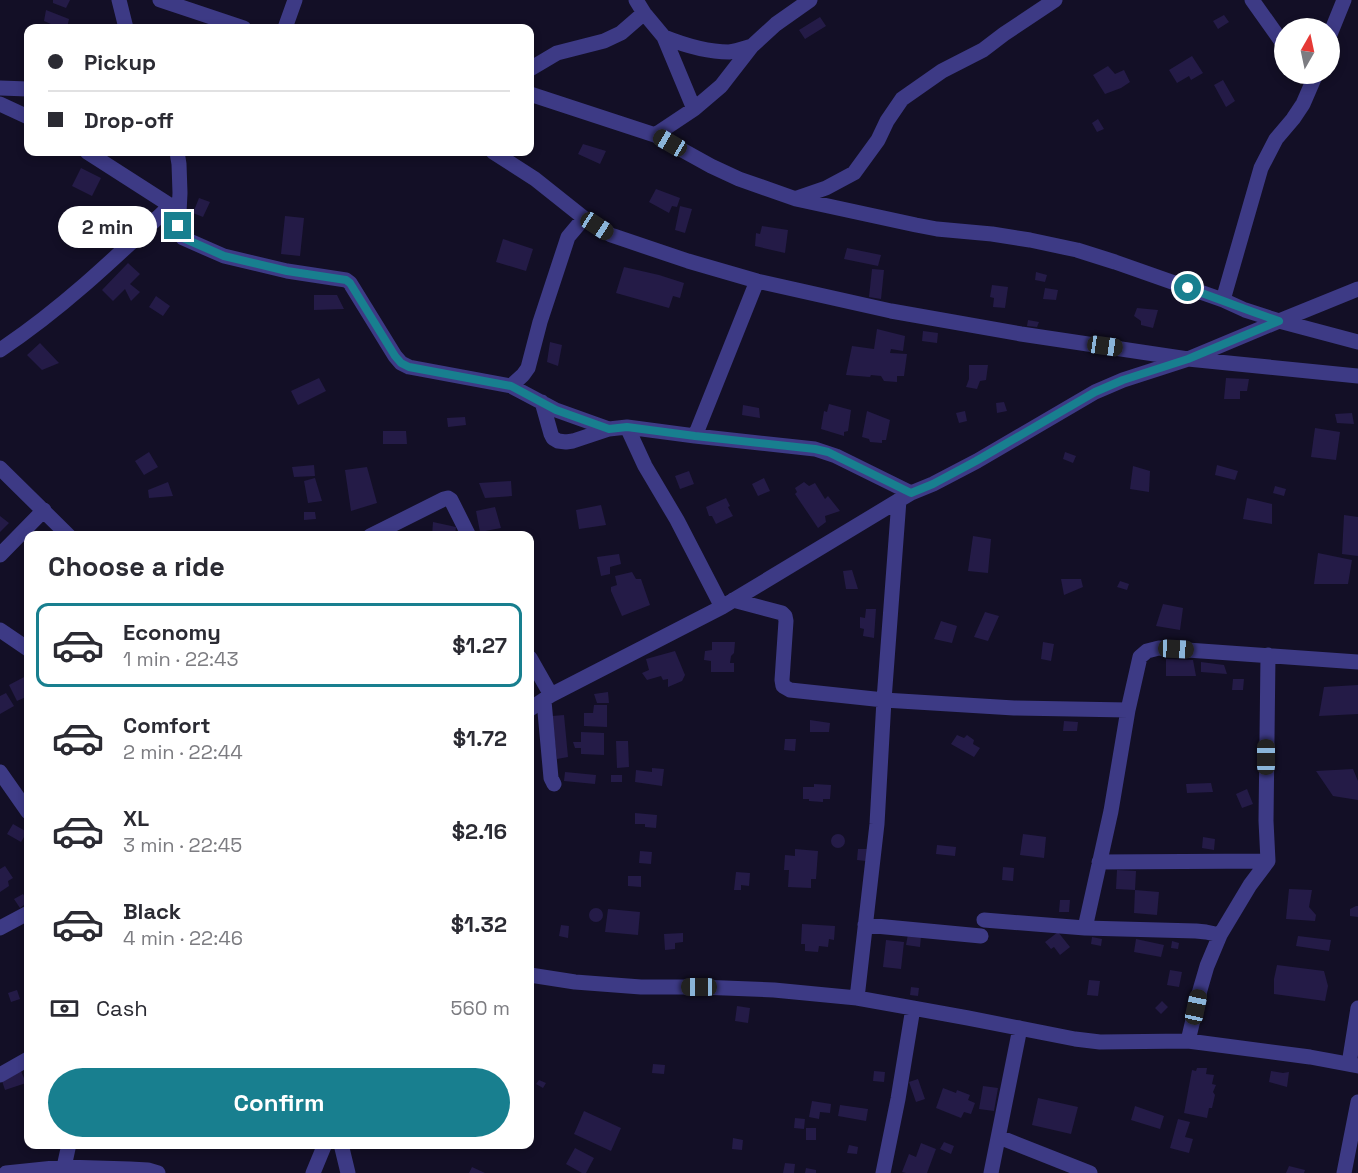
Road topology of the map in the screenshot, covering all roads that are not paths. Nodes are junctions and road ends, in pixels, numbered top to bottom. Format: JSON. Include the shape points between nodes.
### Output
{"nodes":[{"id":1,"x":119,"y":0,"type":"edge"},
{"id":2,"x":160,"y":0,"type":"edge"},
{"id":3,"x":296,"y":0,"type":"edge"},
{"id":4,"x":810,"y":0,"type":"edge"},
{"id":5,"x":1055,"y":0,"type":"edge"},
{"id":6,"x":1252,"y":0,"type":"edge"},
{"id":7,"x":1344,"y":0,"type":"edge"},
{"id":8,"x":640,"y":7,"type":"edge"},
{"id":9,"x":1337,"y":18,"type":"edge"},
{"id":10,"x":125,"y":24,"type":"edge"},
{"id":11,"x":232,"y":24,"type":"edge"},
{"id":12,"x":287,"y":24,"type":"edge"},
{"id":13,"x":1274,"y":31,"type":"edge"},
{"id":14,"x":664,"y":37,"type":"junction"},
{"id":15,"x":752,"y":46,"type":"junction"},
{"id":16,"x":534,"y":67,"type":"edge"},
{"id":17,"x":1310,"y":84,"type":"edge"},
{"id":18,"x":0,"y":88,"type":"edge"},
{"id":19,"x":24,"y":89,"type":"edge"},
{"id":20,"x":534,"y":95,"type":"edge"},
{"id":21,"x":0,"y":104,"type":"edge"},
{"id":22,"x":694,"y":110,"type":"junction"},
{"id":23,"x":24,"y":115,"type":"edge"},
{"id":24,"x":655,"y":135,"type":"junction"},
{"id":25,"x":93,"y":156,"type":"edge"},
{"id":26,"x":178,"y":156,"type":"edge"},
{"id":27,"x":499,"y":156,"type":"edge"},
{"id":28,"x":796,"y":199,"type":"junction"},
{"id":29,"x":175,"y":208,"type":"junction"},
{"id":30,"x":584,"y":218,"type":"junction"},
{"id":31,"x":757,"y":281,"type":"junction"},
{"id":32,"x":1358,"y":289,"type":"edge"},
{"id":33,"x":1223,"y":300,"type":"junction"},
{"id":34,"x":1279,"y":321,"type":"junction"},
{"id":35,"x":1358,"y":342,"type":"edge"},
{"id":36,"x":0,"y":350,"type":"edge"},
{"id":37,"x":1188,"y":359,"type":"junction"},
{"id":38,"x":1358,"y":376,"type":"edge"},
{"id":39,"x":511,"y":386,"type":"junction"},
{"id":40,"x":542,"y":402,"type":"junction"},
{"id":41,"x":627,"y":427,"type":"junction"},
{"id":42,"x":609,"y":429,"type":"junction"},
{"id":43,"x":695,"y":436,"type":"junction"},
{"id":44,"x":0,"y":468,"type":"edge"},
{"id":45,"x":905,"y":496,"type":"junction"},
{"id":46,"x":44,"y":510,"type":"junction"},
{"id":47,"x":64,"y":531,"type":"edge"},
{"id":48,"x":380,"y":531,"type":"edge"},
{"id":49,"x":467,"y":531,"type":"edge"},
{"id":50,"x":0,"y":555,"type":"edge"},
{"id":51,"x":728,"y":603,"type":"junction"},
{"id":52,"x":0,"y":630,"type":"edge"},
{"id":53,"x":24,"y":646,"type":"edge"},
{"id":54,"x":1268,"y":655,"type":"junction"},
{"id":55,"x":1358,"y":662,"type":"edge"},
{"id":56,"x":534,"y":667,"type":"edge"},
{"id":57,"x":548,"y":698,"type":"junction"},
{"id":58,"x":884,"y":700,"type":"junction"},
{"id":59,"x":534,"y":707,"type":"edge"},
{"id":60,"x":1128,"y":710,"type":"junction"},
{"id":61,"x":0,"y":772,"type":"edge"},
{"id":62,"x":554,"y":784,"type":"dead end"},
{"id":63,"x":24,"y":806,"type":"edge"},
{"id":64,"x":1268,"y":861,"type":"junction"},
{"id":65,"x":1099,"y":862,"type":"junction"},
{"id":66,"x":24,"y":915,"type":"edge"},
{"id":67,"x":984,"y":920,"type":"dead end"},
{"id":68,"x":865,"y":925,"type":"junction"},
{"id":69,"x":0,"y":928,"type":"edge"},
{"id":70,"x":1085,"y":928,"type":"junction"},
{"id":71,"x":1220,"y":935,"type":"junction"},
{"id":72,"x":981,"y":936,"type":"dead end"},
{"id":73,"x":534,"y":976,"type":"edge"},
{"id":74,"x":857,"y":998,"type":"junction"},
{"id":75,"x":913,"y":1008,"type":"junction"},
{"id":76,"x":1358,"y":1008,"type":"edge"},
{"id":77,"x":1020,"y":1028,"type":"junction"},
{"id":78,"x":1188,"y":1041,"type":"junction"},
{"id":79,"x":24,"y":1061,"type":"edge"},
{"id":80,"x":1354,"y":1065,"type":"edge"},
{"id":81,"x":0,"y":1075,"type":"edge"},
{"id":82,"x":1358,"y":1102,"type":"edge"},
{"id":83,"x":999,"y":1137,"type":"junction"},
{"id":84,"x":66,"y":1149,"type":"edge"},
{"id":85,"x":323,"y":1149,"type":"edge"},
{"id":86,"x":342,"y":1149,"type":"edge"},
{"id":87,"x":54,"y":1169,"type":"edge"},
{"id":88,"x":6,"y":1173,"type":"edge"},
{"id":89,"x":158,"y":1173,"type":"edge"},
{"id":90,"x":313,"y":1173,"type":"edge"},
{"id":91,"x":348,"y":1173,"type":"edge"},
{"id":92,"x":883,"y":1173,"type":"edge"},
{"id":93,"x":991,"y":1173,"type":"edge"},
{"id":94,"x":1090,"y":1173,"type":"edge"},
{"id":95,"x":1344,"y":1173,"type":"edge"}],
"edges":[{"from":1,"to":10,"type":"street"},
{"from":2,"to":11,"type":"street"},
{"from":3,"to":12,"type":"street"},
{"from":4,"to":15,"type":"street"},
{"from":5,"to":28,"type":"street","via":[[902,99],[854,173]]},
{"from":6,"to":13,"type":"street"},
{"from":7,"to":9,"type":"street"},
{"from":8,"to":14,"type":"street"},
{"from":8,"to":16,"type":"street","via":[[621,33],[556,53]]},
{"from":14,"to":15,"type":"street","via":[[730,52]]},
{"from":14,"to":22,"type":"street"},
{"from":15,"to":22,"type":"street","via":[[721,86]]},
{"from":17,"to":33,"type":"street","via":[[1304,105],[1276,139],[1262,168]]},
{"from":18,"to":19,"type":"street"},
{"from":20,"to":24,"type":"street"},
{"from":21,"to":23,"type":"street"},
{"from":22,"to":24,"type":"street"},
{"from":24,"to":28,"type":"street","via":[[739,179]]},
{"from":25,"to":29,"type":"street"},
{"from":26,"to":29,"type":"street","via":[[180,183]]},
{"from":27,"to":30,"type":"street"},
{"from":28,"to":33,"type":"street","via":[[938,229],[992,234],[1077,250]]},
{"from":29,"to":36,"type":"street","via":[[31,330]]},
{"from":29,"to":39,"type":"street","via":[[178,232],[183,238],[224,256],[346,280],[401,363]]},
{"from":30,"to":31,"type":"street","via":[[611,235]]},
{"from":30,"to":39,"type":"street","via":[[568,237],[528,368]]},
{"from":31,"to":37,"type":"street","via":[[891,311]]},
{"from":31,"to":43,"type":"street"},
{"from":32,"to":34,"type":"street"},
{"from":33,"to":34,"type":"street"},
{"from":34,"to":35,"type":"street"},
{"from":34,"to":37,"type":"street"},
{"from":37,"to":38,"type":"street"},
{"from":37,"to":45,"type":"street","via":[[1095,392],[976,461]]},
{"from":39,"to":40,"type":"street"},
{"from":40,"to":42,"type":"street"},
{"from":40,"to":42,"type":"street","via":[[551,434],[558,441],[573,441]]},
{"from":41,"to":42,"type":"street"},
{"from":41,"to":43,"type":"street"},
{"from":41,"to":51,"type":"street","via":[[645,466]]},
{"from":43,"to":45,"type":"street","via":[[828,452]]},
{"from":44,"to":46,"type":"street"},
{"from":45,"to":51,"type":"street"},
{"from":45,"to":58,"type":"street"},
{"from":46,"to":47,"type":"street"},
{"from":46,"to":50,"type":"street"},
{"from":48,"to":49,"type":"street","via":[[448,498]]},
{"from":51,"to":57,"type":"street"},
{"from":51,"to":58,"type":"street","via":[[785,616],[783,686],[790,690]]},
{"from":52,"to":53,"type":"street"},
{"from":54,"to":55,"type":"street"},
{"from":54,"to":60,"type":"street","via":[[1159,648],[1147,651],[1140,657]]},
{"from":54,"to":64,"type":"street"},
{"from":56,"to":57,"type":"street"},
{"from":57,"to":59,"type":"street"},
{"from":57,"to":62,"type":"street"},
{"from":58,"to":60,"type":"street"},
{"from":58,"to":68,"type":"street","via":[[877,824]]},
{"from":60,"to":65,"type":"street"},
{"from":61,"to":63,"type":"street"},
{"from":64,"to":65,"type":"street"},
{"from":64,"to":71,"type":"street"},
{"from":65,"to":70,"type":"street"},
{"from":66,"to":69,"type":"street"},
{"from":67,"to":70,"type":"street"},
{"from":68,"to":72,"type":"street"},
{"from":68,"to":74,"type":"street"},
{"from":70,"to":71,"type":"street"},
{"from":71,"to":78,"type":"street","via":[[1200,990]]},
{"from":73,"to":74,"type":"street","via":[[641,987],[774,990]]},
{"from":74,"to":75,"type":"street"},
{"from":75,"to":77,"type":"street"},
{"from":75,"to":92,"type":"street"},
{"from":76,"to":80,"type":"street"},
{"from":77,"to":78,"type":"street","via":[[1100,1042]]},
{"from":77,"to":83,"type":"street"},
{"from":78,"to":80,"type":"street"},
{"from":79,"to":81,"type":"street"},
{"from":82,"to":95,"type":"street"},
{"from":83,"to":93,"type":"street"},
{"from":83,"to":94,"type":"street"},
{"from":84,"to":87,"type":"street"},
{"from":85,"to":90,"type":"street"},
{"from":86,"to":91,"type":"street"},
{"from":87,"to":88,"type":"street"},
{"from":87,"to":89,"type":"street"}]}
